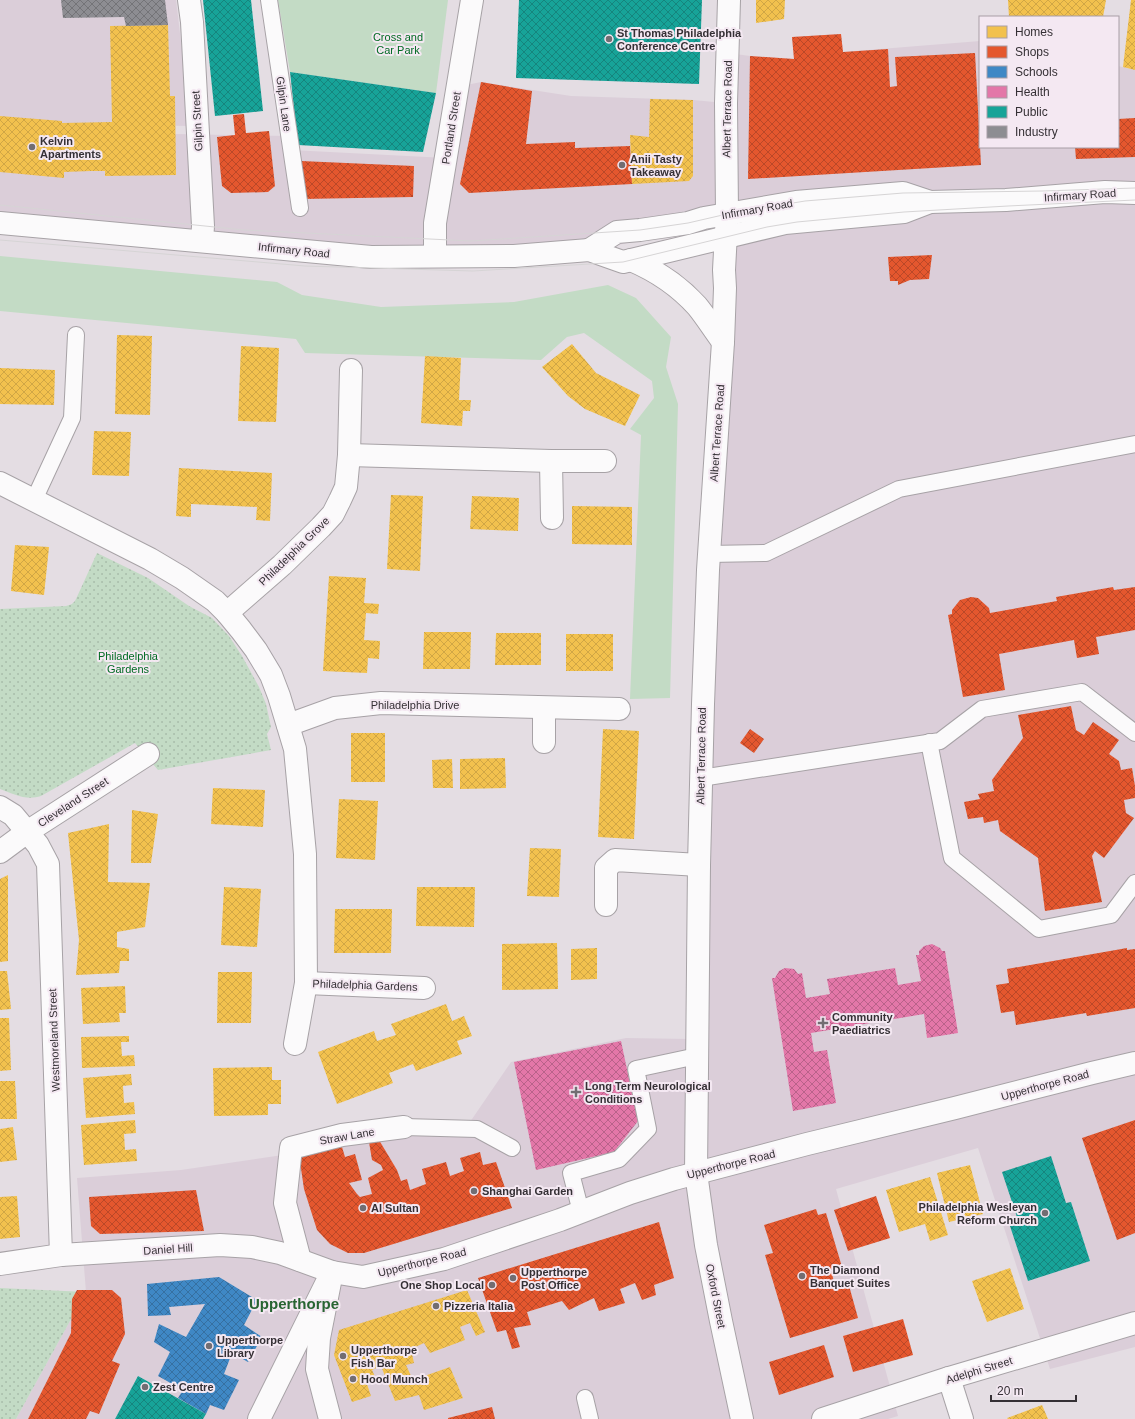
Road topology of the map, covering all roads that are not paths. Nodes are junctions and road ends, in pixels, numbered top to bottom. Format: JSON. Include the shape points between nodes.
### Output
{"nodes":[{"id":1,"x":189,"y":0,"type":"edge"},
{"id":2,"x":269,"y":0,"type":"edge"},
{"id":3,"x":472,"y":0,"type":"edge"},
{"id":4,"x":729,"y":0,"type":"edge"},
{"id":5,"x":1135,"y":193,"type":"edge"},
{"id":6,"x":930,"y":202,"type":"junction"},
{"id":7,"x":300,"y":208,"type":"dead end"},
{"id":8,"x":727,"y":214,"type":"junction"},
{"id":9,"x":0,"y":222,"type":"edge"},
{"id":10,"x":727,"y":237,"type":"junction"},
{"id":11,"x":202,"y":241,"type":"junction"},
{"id":12,"x":589,"y":250,"type":"junction"},
{"id":13,"x":435,"y":256,"type":"junction"},
{"id":14,"x":631,"y":260,"type":"junction"},
{"id":15,"x":76,"y":335,"type":"dead end"},
{"id":16,"x":723,"y":342,"type":"junction"},
{"id":17,"x":351,"y":370,"type":"dead end"},
{"id":18,"x":1135,"y":444,"type":"edge"},
{"id":19,"x":349,"y":455,"type":"junction"},
{"id":20,"x":551,"y":461,"type":"junction"},
{"id":21,"x":605,"y":461,"type":"dead end"},
{"id":22,"x":0,"y":483,"type":"edge"},
{"id":23,"x":34,"y":500,"type":"junction"},
{"id":24,"x":552,"y":518,"type":"dead end"},
{"id":25,"x":709,"y":554,"type":"junction"},
{"id":26,"x":227,"y":613,"type":"junction"},
{"id":27,"x":544,"y":708,"type":"junction"},
{"id":28,"x":619,"y":709,"type":"dead end"},
{"id":29,"x":288,"y":725,"type":"junction"},
{"id":30,"x":1135,"y":733,"type":"edge"},
{"id":31,"x":544,"y":742,"type":"dead end"},
{"id":32,"x":929,"y":742,"type":"junction"},
{"id":33,"x":148,"y":754,"type":"dead end"},
{"id":34,"x":701,"y":778,"type":"junction"},
{"id":35,"x":0,"y":807,"type":"edge"},
{"id":36,"x":27,"y":832,"type":"junction"},
{"id":37,"x":0,"y":852,"type":"edge"},
{"id":38,"x":699,"y":865,"type":"junction"},
{"id":39,"x":1135,"y":883,"type":"edge"},
{"id":40,"x":606,"y":906,"type":"dead end"},
{"id":41,"x":306,"y":983,"type":"junction"},
{"id":42,"x":424,"y":988,"type":"dead end"},
{"id":43,"x":295,"y":1044,"type":"dead end"},
{"id":44,"x":697,"y":1056,"type":"junction"},
{"id":45,"x":1135,"y":1063,"type":"edge"},
{"id":46,"x":404,"y":1127,"type":"joint"},
{"id":47,"x":512,"y":1148,"type":"dead end"},
{"id":48,"x":696,"y":1173,"type":"junction"},
{"id":49,"x":581,"y":1212,"type":"junction"},
{"id":50,"x":61,"y":1255,"type":"junction"},
{"id":51,"x":300,"y":1260,"type":"junction"},
{"id":52,"x":0,"y":1264,"type":"edge"},
{"id":53,"x":332,"y":1272,"type":"junction"},
{"id":54,"x":1135,"y":1323,"type":"edge"},
{"id":55,"x":949,"y":1378,"type":"junction"},
{"id":56,"x":585,"y":1398,"type":"dead end"},
{"id":57,"x":259,"y":1419,"type":"edge"},
{"id":58,"x":330,"y":1419,"type":"edge"},
{"id":59,"x":590,"y":1419,"type":"edge"},
{"id":60,"x":742,"y":1419,"type":"edge"},
{"id":61,"x":823,"y":1419,"type":"edge"},
{"id":62,"x":962,"y":1419,"type":"edge"}],
"edges":[{"from":1,"to":11,"type":"street","name":"Gilpin Street"},
{"from":2,"to":7,"type":"lane","name":"Gilpin Lane"},
{"from":3,"to":13,"type":"street","name":"Portland Street","via":[[435,223]]},
{"from":4,"to":8,"type":"street","name":"Albert Terrace Road","via":[[726,103]]},
{"from":5,"to":6,"type":"street","name":"Infirmary Road","via":[[1105,192],[1006,200]]},
{"from":6,"to":8,"type":"street","name":"Infirmary Road","via":[[903,193],[796,202]]},
{"from":6,"to":10,"type":"street","name":"Infirmary Road","via":[[904,212],[785,223]]},
{"from":8,"to":10,"type":"street","name":"Albert Terrace Road"},
{"from":8,"to":12,"type":"street","name":"Infirmary Road","via":[[670,226],[617,232]]},
{"from":9,"to":11,"type":"street","name":"Infirmary Road"},
{"from":10,"to":14,"type":"street","name":"Infirmary Road"},
{"from":10,"to":16,"type":"street","name":"Albert Terrace Road"},
{"from":11,"to":13,"type":"street","name":"Infirmary Road","via":[[371,257]]},
{"from":12,"to":13,"type":"street","name":"Infirmary Road","via":[[514,256]]},
{"from":12,"to":14,"type":"street","name":"Infirmary Road","via":[[623,262]]},
{"from":14,"to":16,"type":"street","via":[[652,269],[668,280],[697,306]]},
{"from":15,"to":23,"type":"lane","via":[[72,418]]},
{"from":16,"to":25,"type":"street","name":"Albert Terrace Road"},
{"from":17,"to":19,"type":"street","name":"Philadelphia Grove"},
{"from":18,"to":25,"type":"lane","via":[[900,490],[766,553]]},
{"from":19,"to":20,"type":"street"},
{"from":19,"to":26,"type":"street","name":"Philadelphia Grove","via":[[346,487],[332,514],[307,541]]},
{"from":20,"to":21,"type":"street"},
{"from":20,"to":24,"type":"street"},
{"from":22,"to":23,"type":"street","name":"Philadelphia Gardens"},
{"from":23,"to":26,"type":"street","name":"Philadelphia Gardens","via":[[150,559],[215,601]]},
{"from":25,"to":34,"type":"street","name":"Albert Terrace Road"},
{"from":26,"to":29,"type":"street","name":"Philadelphia Gardens","via":[[256,650],[271,675]]},
{"from":27,"to":28,"type":"street","name":"Philadelphia Drive"},
{"from":27,"to":29,"type":"street","name":"Philadelphia Drive","via":[[381,703],[335,708]]},
{"from":27,"to":31,"type":"street"},
{"from":29,"to":41,"type":"street","name":"Philadelphia Gardens","via":[[295,749],[305,854]]},
{"from":30,"to":32,"type":"lane","via":[[1082,692],[982,709],[940,741]]},
{"from":32,"to":34,"type":"lane"},
{"from":32,"to":39,"type":"lane","via":[[952,858],[1039,929],[1111,915]]},
{"from":33,"to":36,"type":"street","name":"Cleveland Street"},
{"from":34,"to":38,"type":"street","name":"Albert Terrace Road"},
{"from":35,"to":36,"type":"street","name":"Westmoreland Street","via":[[14,815]]},
{"from":36,"to":37,"type":"street","name":"Cleveland Street"},
{"from":36,"to":50,"type":"street","name":"Westmoreland Street","via":[[38,845],[48,864]]},
{"from":38,"to":40,"type":"street","via":[[615,860],[606,868]]},
{"from":38,"to":44,"type":"street","name":"Albert Terrace Road"},
{"from":41,"to":42,"type":"street","name":"Philadelphia Gardens"},
{"from":41,"to":43,"type":"street","name":"Philadelphia Gardens"},
{"from":44,"to":48,"type":"street","name":"Albert Terrace Road"},
{"from":44,"to":49,"type":"lane","via":[[636,1069],[648,1129],[619,1159],[571,1173]]},
{"from":45,"to":48,"type":"street","name":"Upperthorpe Road"},
{"from":46,"to":47,"type":"lane","via":[[477,1130]]},
{"from":46,"to":51,"type":"street","name":"Straw Lane","via":[[342,1135],[291,1148],[285,1203]]},
{"from":48,"to":49,"type":"street","name":"Upperthorpe Road"},
{"from":48,"to":60,"type":"street","name":"Oxford Street","via":[[706,1245]]},
{"from":49,"to":53,"type":"street","name":"Upperthorpe Road","via":[[444,1259],[363,1277]]},
{"from":50,"to":51,"type":"street","name":"Daniel Hill","via":[[220,1245],[280,1252]]},
{"from":50,"to":52,"type":"street","name":"Daniel Hill"},
{"from":51,"to":53,"type":"street","name":"Daniel Hill"},
{"from":53,"to":57,"type":"street"},
{"from":53,"to":58,"type":"street","via":[[319,1338],[317,1369]]},
{"from":54,"to":55,"type":"street","name":"Adelphi Street"},
{"from":55,"to":61,"type":"street","name":"Adelphi Street"},
{"from":55,"to":62,"type":"street"},
{"from":56,"to":59,"type":"lane"}]}
